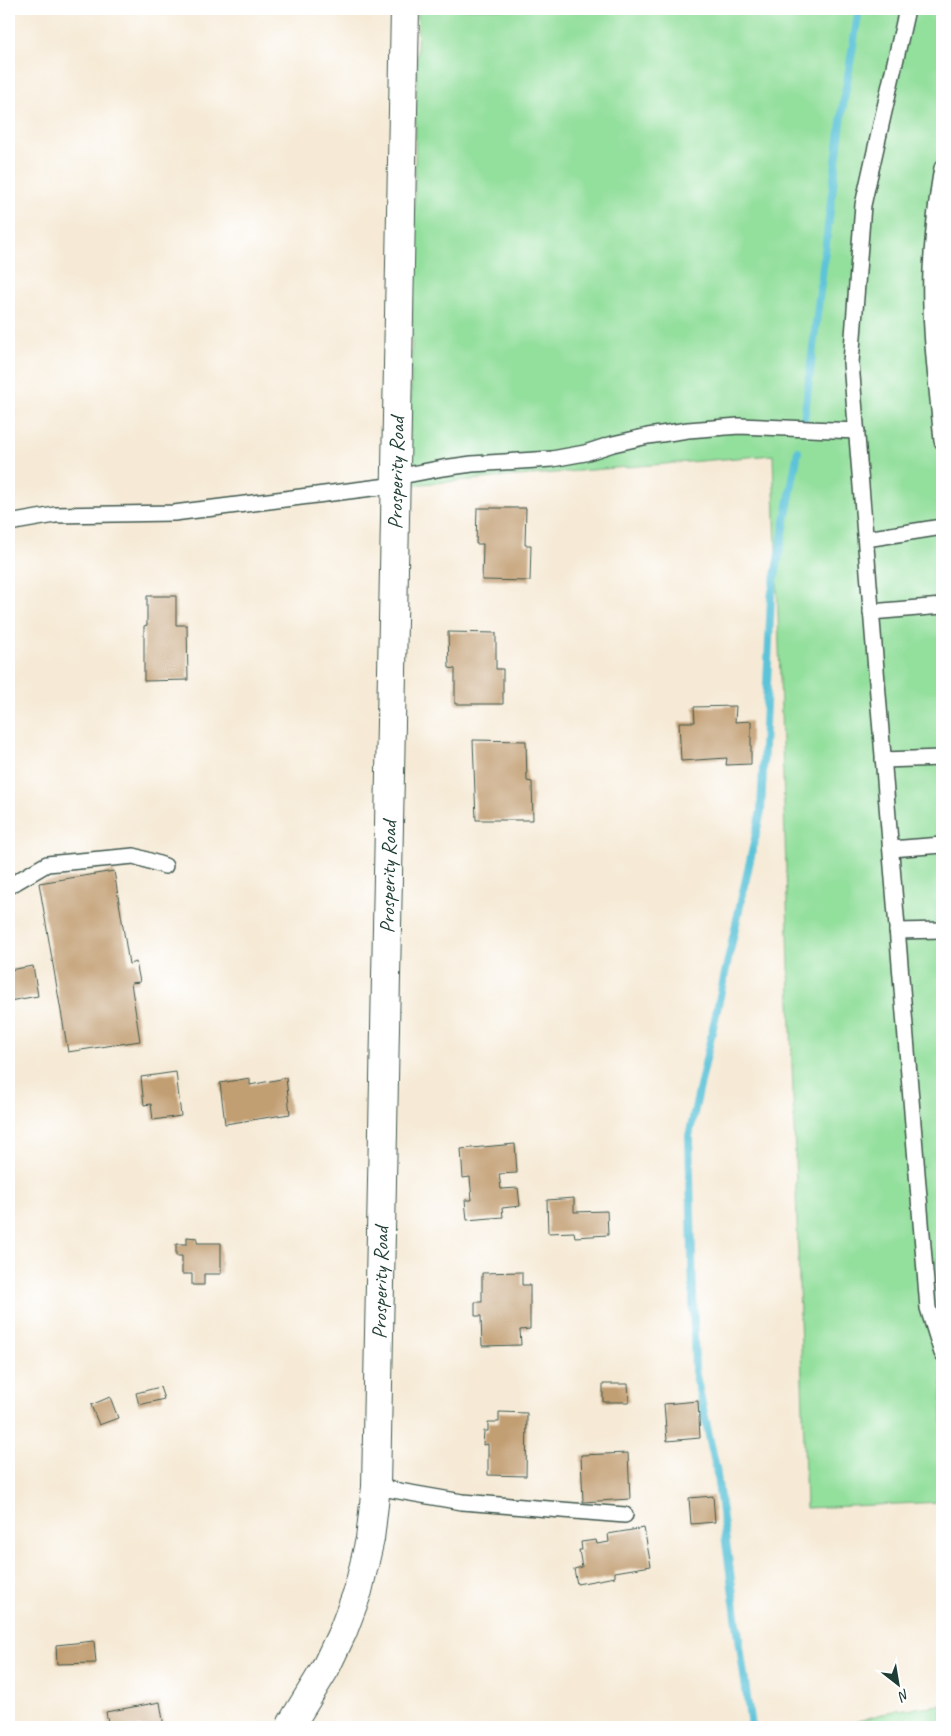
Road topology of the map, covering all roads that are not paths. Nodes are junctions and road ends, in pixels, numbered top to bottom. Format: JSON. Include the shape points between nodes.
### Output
{"nodes":[{"id":1,"x":405,"y":9,"type":"edge"},
{"id":2,"x":907,"y":9,"type":"edge"},
{"id":3,"x":942,"y":168,"type":"edge"},
{"id":4,"x":857,"y":430,"type":"junction"},
{"id":5,"x":942,"y":442,"type":"edge"},
{"id":6,"x":396,"y":481,"type":"junction"},
{"id":7,"x":9,"y":523,"type":"edge"},
{"id":8,"x":942,"y":527,"type":"edge"},
{"id":9,"x":866,"y":539,"type":"junction"},
{"id":10,"x":942,"y":606,"type":"edge"},
{"id":11,"x":871,"y":612,"type":"junction"},
{"id":12,"x":942,"y":758,"type":"edge"},
{"id":13,"x":883,"y":760,"type":"junction"},
{"id":14,"x":942,"y":845,"type":"edge"},
{"id":15,"x":891,"y":849,"type":"junction"},
{"id":16,"x":165,"y":866,"type":"dead end"},
{"id":17,"x":9,"y":886,"type":"edge"},
{"id":18,"x":942,"y":930,"type":"edge"},
{"id":19,"x":897,"y":931,"type":"junction"},
{"id":20,"x":942,"y":1353,"type":"edge"},
{"id":21,"x":376,"y":1487,"type":"junction"},
{"id":22,"x":625,"y":1515,"type":"dead end"},
{"id":23,"x":291,"y":1727,"type":"edge"}],
"edges":[{"from":1,"to":6,"type":"street","name":"Prosperity Road"},
{"from":2,"to":4,"type":"lane","via":[[864,205],[851,363]]},
{"from":3,"to":5,"type":"lane","via":[[931,271],[932,328]]},
{"from":4,"to":6,"type":"lane","via":[[739,426],[688,430],[552,459],[443,468]]},
{"from":4,"to":9,"type":"lane"},
{"from":6,"to":7,"type":"lane","via":[[174,514],[54,515]]},
{"from":6,"to":21,"type":"street","name":"Prosperity Road"},
{"from":8,"to":9,"type":"lane"},
{"from":9,"to":11,"type":"lane"},
{"from":10,"to":11,"type":"lane"},
{"from":11,"to":13,"type":"lane"},
{"from":12,"to":13,"type":"lane"},
{"from":13,"to":15,"type":"lane"},
{"from":14,"to":15,"type":"lane"},
{"from":15,"to":19,"type":"lane"},
{"from":16,"to":17,"type":"lane","via":[[134,856],[47,864]]},
{"from":18,"to":19,"type":"lane"},
{"from":19,"to":20,"type":"lane","via":[[928,1308]]},
{"from":21,"to":22,"type":"lane","via":[[462,1502]]},
{"from":21,"to":23,"type":"street","name":"Prosperity Road","via":[[370,1539],[358,1591],[325,1669]]}]}
